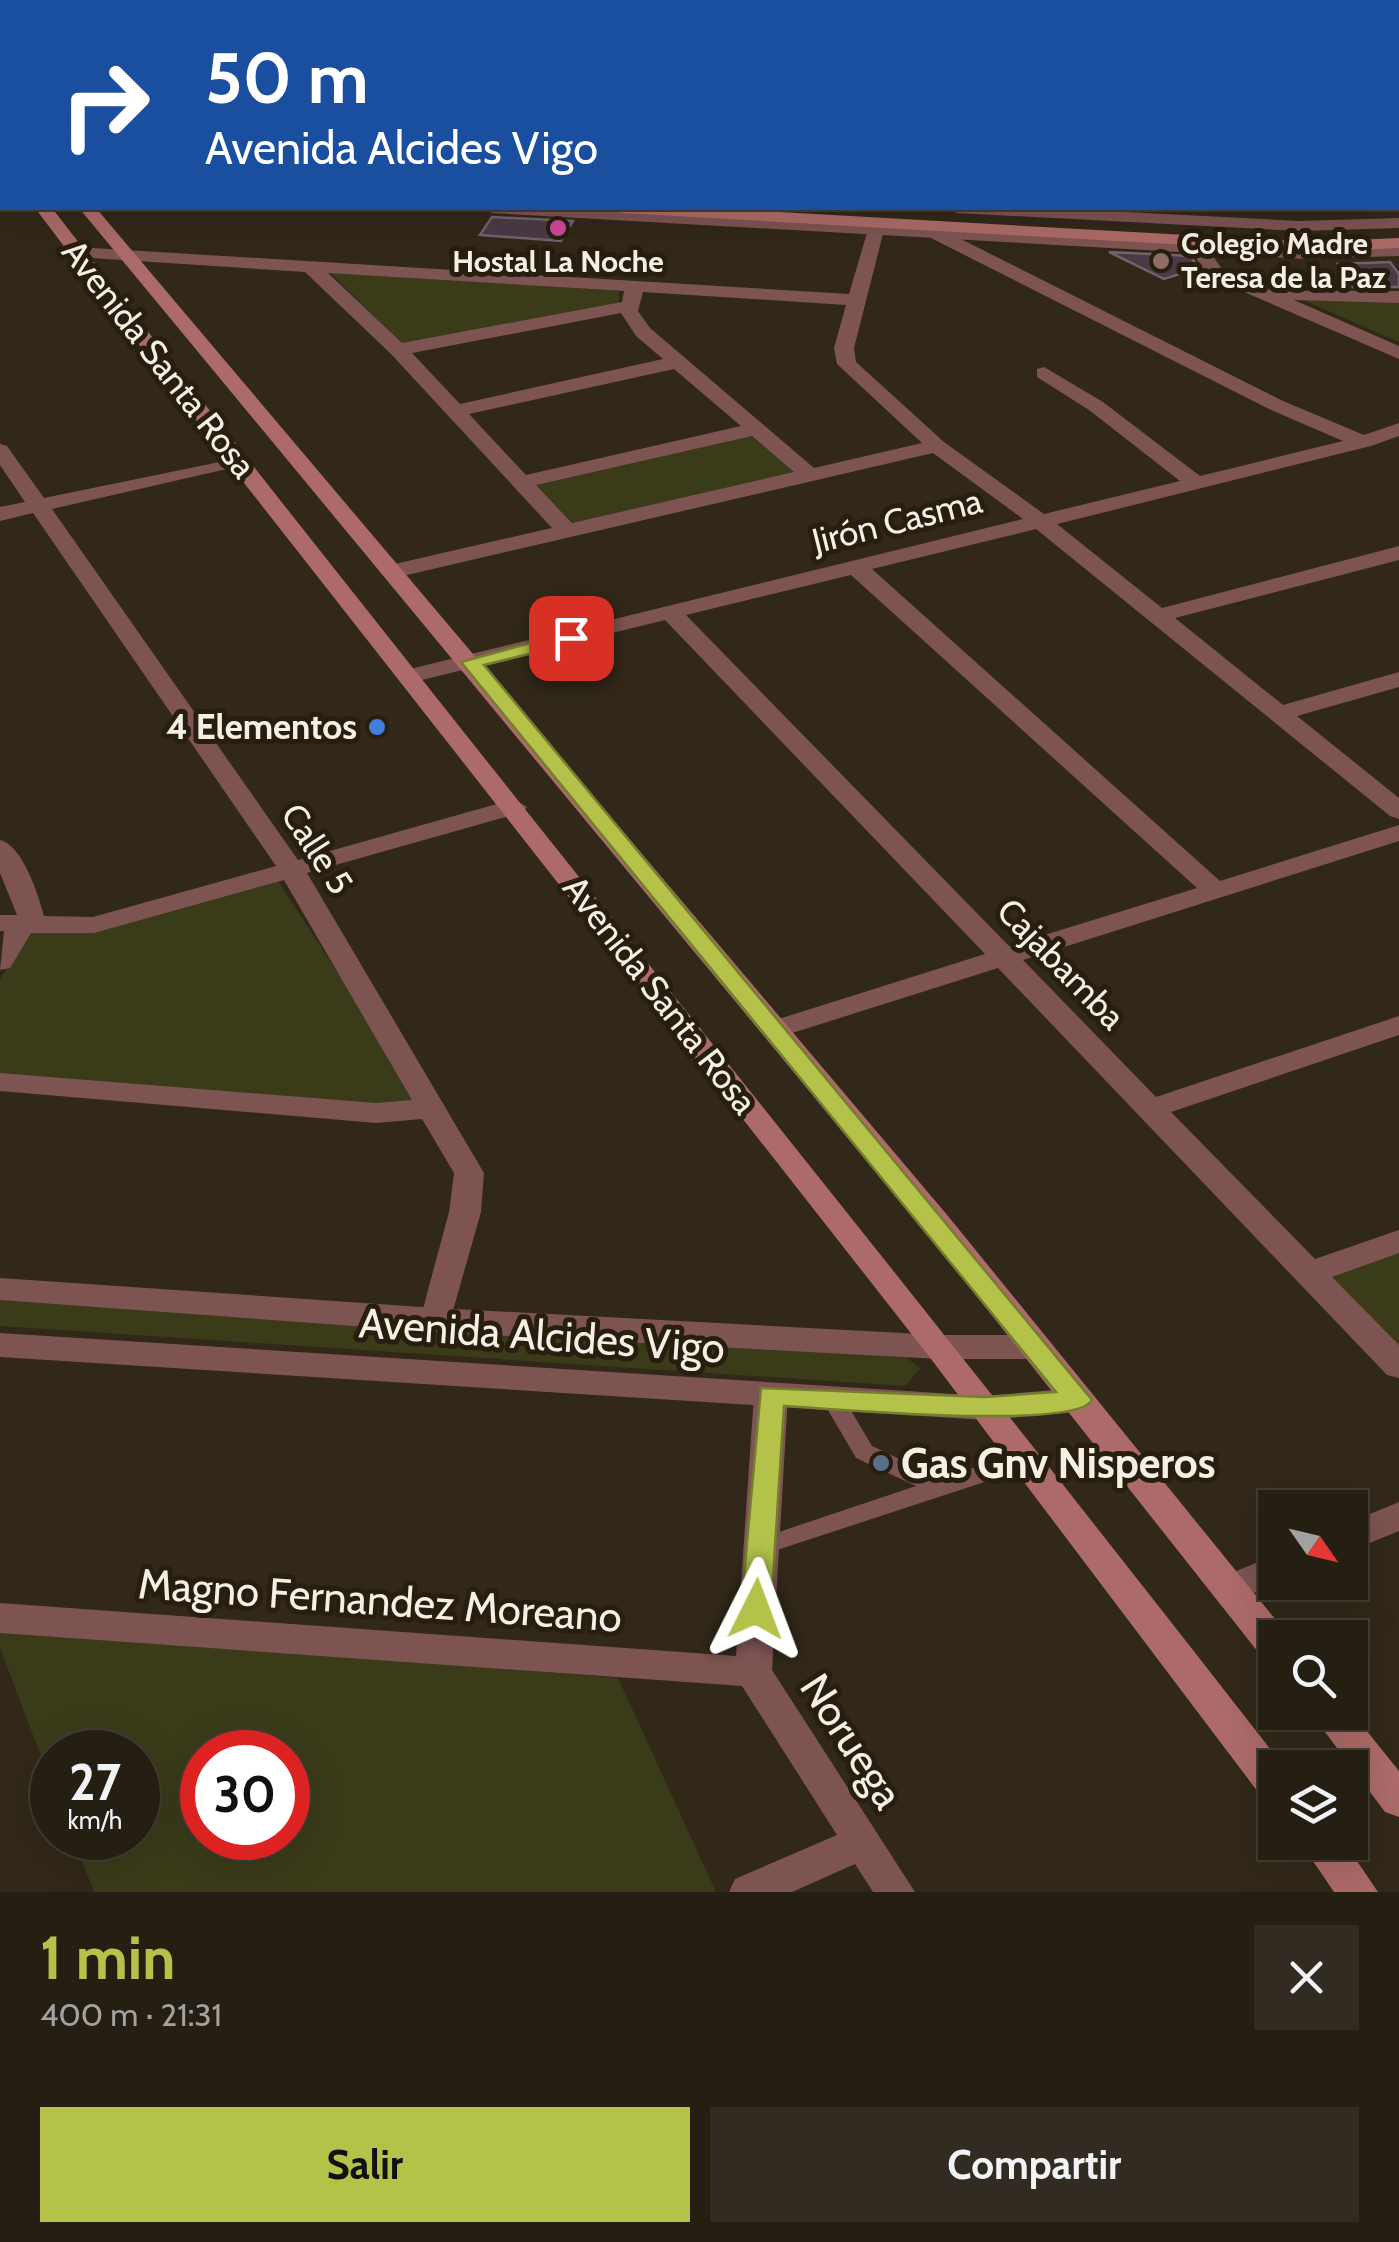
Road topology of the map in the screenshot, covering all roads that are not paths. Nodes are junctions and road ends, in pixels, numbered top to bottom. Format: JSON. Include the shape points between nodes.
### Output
{"nodes":[{"id":1,"x":44,"y":210,"type":"edge"},
{"id":2,"x":89,"y":210,"type":"edge"},
{"id":3,"x":525,"y":210,"type":"edge"},
{"id":4,"x":655,"y":210,"type":"edge"},
{"id":5,"x":872,"y":210,"type":"edge"},
{"id":6,"x":979,"y":210,"type":"edge"},
{"id":7,"x":1040,"y":210,"type":"edge"},
{"id":8,"x":1075,"y":211,"type":"edge"},
{"id":9,"x":1010,"y":218,"type":"junction"},
{"id":10,"x":852,"y":222,"type":"junction"},
{"id":11,"x":809,"y":227,"type":"junction"},
{"id":12,"x":1399,"y":227,"type":"edge"},
{"id":13,"x":875,"y":230,"type":"junction"},
{"id":14,"x":935,"y":234,"type":"junction"},
{"id":15,"x":1399,"y":243,"type":"edge"},
{"id":16,"x":1199,"y":248,"type":"junction"},
{"id":17,"x":1399,"y":251,"type":"edge"},
{"id":18,"x":76,"y":252,"type":"junction"},
{"id":19,"x":127,"y":257,"type":"junction"},
{"id":20,"x":310,"y":266,"type":"junction"},
{"id":21,"x":1265,"y":294,"type":"junction"},
{"id":22,"x":632,"y":296,"type":"junction"},
{"id":23,"x":1399,"y":298,"type":"edge"},
{"id":24,"x":857,"y":300,"type":"junction"},
{"id":25,"x":398,"y":350,"type":"junction"},
{"id":26,"x":1399,"y":353,"type":"edge"},
{"id":27,"x":678,"y":362,"type":"junction"},
{"id":28,"x":1044,"y":373,"type":"dead end"},
{"id":29,"x":455,"y":411,"type":"junction"},
{"id":30,"x":756,"y":428,"type":"junction"},
{"id":31,"x":1399,"y":429,"type":"edge"},
{"id":32,"x":1364,"y":442,"type":"junction"},
{"id":33,"x":936,"y":446,"type":"junction"},
{"id":34,"x":0,"y":450,"type":"edge"},
{"id":35,"x":237,"y":461,"type":"junction"},
{"id":36,"x":810,"y":475,"type":"junction"},
{"id":37,"x":522,"y":482,"type":"junction"},
{"id":38,"x":1196,"y":483,"type":"junction"},
{"id":39,"x":38,"y":506,"type":"junction"},
{"id":40,"x":0,"y":514,"type":"edge"},
{"id":41,"x":1040,"y":521,"type":"junction"},
{"id":42,"x":567,"y":531,"type":"junction"},
{"id":43,"x":1399,"y":552,"type":"edge"},
{"id":44,"x":856,"y":567,"type":"junction"},
{"id":45,"x":394,"y":571,"type":"junction"},
{"id":46,"x":671,"y":614,"type":"junction"},
{"id":47,"x":1157,"y":616,"type":"junction"},
{"id":48,"x":471,"y":662,"type":"junction"},
{"id":49,"x":410,"y":676,"type":"junction"},
{"id":50,"x":1399,"y":679,"type":"edge"},
{"id":51,"x":1278,"y":714,"type":"junction"},
{"id":52,"x":514,"y":807,"type":"junction"},
{"id":53,"x":1399,"y":811,"type":"edge"},
{"id":54,"x":1399,"y":833,"type":"edge"},
{"id":55,"x":0,"y":848,"type":"edge"},
{"id":56,"x":291,"y":869,"type":"junction"},
{"id":57,"x":1215,"y":890,"type":"junction"},
{"id":58,"x":18,"y":924,"type":"edge"},
{"id":59,"x":1001,"y":956,"type":"junction"},
{"id":60,"x":0,"y":962,"type":"edge"},
{"id":61,"x":1399,"y":1024,"type":"edge"},
{"id":62,"x":776,"y":1029,"type":"junction"},
{"id":63,"x":0,"y":1082,"type":"edge"},
{"id":64,"x":432,"y":1108,"type":"junction"},
{"id":65,"x":1150,"y":1109,"type":"junction"},
{"id":66,"x":1399,"y":1241,"type":"edge"},
{"id":67,"x":1310,"y":1274,"type":"junction"},
{"id":68,"x":0,"y":1288,"type":"edge"},
{"id":69,"x":436,"y":1320,"type":"junction"},
{"id":70,"x":0,"y":1346,"type":"edge"},
{"id":71,"x":1035,"y":1346,"type":"junction"},
{"id":72,"x":940,"y":1347,"type":"junction"},
{"id":73,"x":1399,"y":1366,"type":"edge"},
{"id":74,"x":771,"y":1395,"type":"junction"},
{"id":75,"x":832,"y":1398,"type":"junction"},
{"id":76,"x":1078,"y":1400,"type":"junction"},
{"id":77,"x":985,"y":1408,"type":"junction"},
{"id":78,"x":1025,"y":1460,"type":"junction"},
{"id":79,"x":939,"y":1487,"type":"junction"},
{"id":80,"x":1399,"y":1516,"type":"edge"},
{"id":81,"x":1368,"y":1529,"type":"edge"},
{"id":82,"x":760,"y":1547,"type":"junction"},
{"id":83,"x":1258,"y":1577,"type":"edge"},
{"id":84,"x":1230,"y":1589,"type":"junction"},
{"id":85,"x":0,"y":1618,"type":"edge"},
{"id":86,"x":1258,"y":1624,"type":"edge"},
{"id":87,"x":753,"y":1672,"type":"junction"},
{"id":88,"x":1343,"y":1730,"type":"edge"},
{"id":89,"x":1258,"y":1762,"type":"edge"},
{"id":90,"x":1399,"y":1800,"type":"edge"},
{"id":91,"x":863,"y":1842,"type":"junction"},
{"id":92,"x":1334,"y":1860,"type":"edge"},
{"id":93,"x":749,"y":1892,"type":"edge"},
{"id":94,"x":895,"y":1892,"type":"edge"},
{"id":95,"x":1358,"y":1892,"type":"edge"}],
"edges":[{"from":1,"to":18,"type":"main road","name":"Avenida Santa Rosa"},
{"from":2,"to":19,"type":"main road","name":"Avenida Santa Rosa"},
{"from":3,"to":11,"type":"street"},
{"from":4,"to":10,"type":"main road"},
{"from":5,"to":9,"type":"main road"},
{"from":6,"to":9,"type":"main road"},
{"from":7,"to":8,"type":"street"},
{"from":8,"to":12,"type":"street"},
{"from":9,"to":12,"type":"main road","via":[[1316,234]]},
{"from":10,"to":11,"type":"main road"},
{"from":10,"to":15,"type":"main road","via":[[1312,247]]},
{"from":11,"to":13,"type":"street"},
{"from":13,"to":14,"type":"street"},
{"from":13,"to":24,"type":"street"},
{"from":14,"to":16,"type":"street"},
{"from":14,"to":32,"type":"street"},
{"from":16,"to":17,"type":"street"},
{"from":16,"to":21,"type":"street","via":[[1214,272]]},
{"from":18,"to":19,"type":"street"},
{"from":18,"to":35,"type":"main road","name":"Avenida Santa Rosa"},
{"from":19,"to":20,"type":"street"},
{"from":19,"to":45,"type":"main road","name":"Avenida Santa Rosa"},
{"from":20,"to":22,"type":"street"},
{"from":20,"to":25,"type":"street"},
{"from":21,"to":23,"type":"street"},
{"from":21,"to":26,"type":"street"},
{"from":22,"to":24,"type":"street"},
{"from":22,"to":25,"type":"street"},
{"from":22,"to":27,"type":"street","via":[[628,311]]},
{"from":24,"to":33,"type":"street","via":[[844,348],[847,364]]},
{"from":25,"to":29,"type":"street"},
{"from":27,"to":29,"type":"street"},
{"from":27,"to":30,"type":"street"},
{"from":28,"to":38,"type":"street"},
{"from":29,"to":37,"type":"street"},
{"from":30,"to":36,"type":"street"},
{"from":30,"to":37,"type":"street"},
{"from":31,"to":32,"type":"street","name":"Jirón Casma"},
{"from":32,"to":38,"type":"street","name":"Jirón Casma"},
{"from":33,"to":36,"type":"street"},
{"from":33,"to":41,"type":"street"},
{"from":34,"to":39,"type":"street","name":"Calle 5"},
{"from":35,"to":39,"type":"street"},
{"from":35,"to":49,"type":"main road","name":"Avenida Santa Rosa"},
{"from":36,"to":42,"type":"street"},
{"from":37,"to":42,"type":"street"},
{"from":38,"to":41,"type":"street","name":"Jirón Casma"},
{"from":39,"to":40,"type":"street"},
{"from":39,"to":56,"type":"street","name":"Calle 5"},
{"from":41,"to":44,"type":"street","name":"Jirón Casma"},
{"from":41,"to":47,"type":"street"},
{"from":42,"to":45,"type":"street"},
{"from":43,"to":47,"type":"street"},
{"from":44,"to":46,"type":"street","name":"Jirón Casma"},
{"from":44,"to":57,"type":"street"},
{"from":45,"to":48,"type":"main road","name":"Avenida Santa Rosa"},
{"from":46,"to":48,"type":"street","name":"Jirón Casma"},
{"from":46,"to":59,"type":"street","name":"Cajabamba"},
{"from":47,"to":51,"type":"street"},
{"from":48,"to":49,"type":"street","name":"Jirón Casma"},
{"from":48,"to":62,"type":"main road","name":"Avenida Santa Rosa"},
{"from":49,"to":52,"type":"main road","name":"Avenida Santa Rosa"},
{"from":50,"to":51,"type":"street"},
{"from":51,"to":53,"type":"street"},
{"from":52,"to":56,"type":"street"},
{"from":52,"to":72,"type":"main road","name":"Avenida Santa Rosa"},
{"from":54,"to":57,"type":"street"},
{"from":55,"to":58,"type":"street","via":[[24,894]]},
{"from":56,"to":58,"type":"street","via":[[94,925]]},
{"from":56,"to":64,"type":"street","name":"Calle 5"},
{"from":57,"to":59,"type":"street"},
{"from":58,"to":60,"type":"street"},
{"from":59,"to":62,"type":"street"},
{"from":59,"to":65,"type":"street","name":"Cajabamba"},
{"from":61,"to":65,"type":"street"},
{"from":62,"to":71,"type":"main road","name":"Avenida Santa Rosa"},
{"from":63,"to":64,"type":"street","via":[[376,1113]]},
{"from":64,"to":69,"type":"street","name":"Calle 5","via":[[469,1172]]},
{"from":65,"to":67,"type":"street","name":"Cajabamba"},
{"from":66,"to":67,"type":"street"},
{"from":67,"to":73,"type":"street","name":"Cajabamba"},
{"from":68,"to":69,"type":"street","name":"Avenida Alcides Vigo"},
{"from":69,"to":72,"type":"street","name":"Avenida Alcides Vigo"},
{"from":70,"to":74,"type":"street","name":"Avenida Alcides Vigo"},
{"from":71,"to":72,"type":"street","name":"Avenida Alcides Vigo"},
{"from":71,"to":76,"type":"main road","name":"Avenida Santa Rosa"},
{"from":72,"to":77,"type":"main road","name":"Avenida Santa Rosa"},
{"from":74,"to":75,"type":"street","name":"Avenida Alcides Vigo"},
{"from":74,"to":82,"type":"street","name":"Noruega"},
{"from":75,"to":77,"type":"street","name":"Avenida Alcides Vigo"},
{"from":75,"to":79,"type":"lane","via":[[864,1452]]},
{"from":76,"to":77,"type":"street","name":"Avenida Alcides Vigo"},
{"from":76,"to":84,"type":"main road","name":"Avenida Santa Rosa"},
{"from":77,"to":78,"type":"main road","name":"Avenida Santa Rosa"},
{"from":78,"to":79,"type":"lane"},
{"from":78,"to":89,"type":"main road","name":"Avenida Santa Rosa"},
{"from":79,"to":82,"type":"lane"},
{"from":80,"to":81,"type":"street"},
{"from":82,"to":87,"type":"street","name":"Noruega"},
{"from":83,"to":84,"type":"street"},
{"from":84,"to":86,"type":"main road","name":"Avenida Santa Rosa"},
{"from":85,"to":87,"type":"street","name":"Magno Fernandez Moreano"},
{"from":87,"to":91,"type":"street","name":"Noruega"},
{"from":88,"to":90,"type":"main road"},
{"from":91,"to":93,"type":"street"},
{"from":91,"to":94,"type":"street","name":"Noruega"},
{"from":92,"to":95,"type":"main road"}]}
